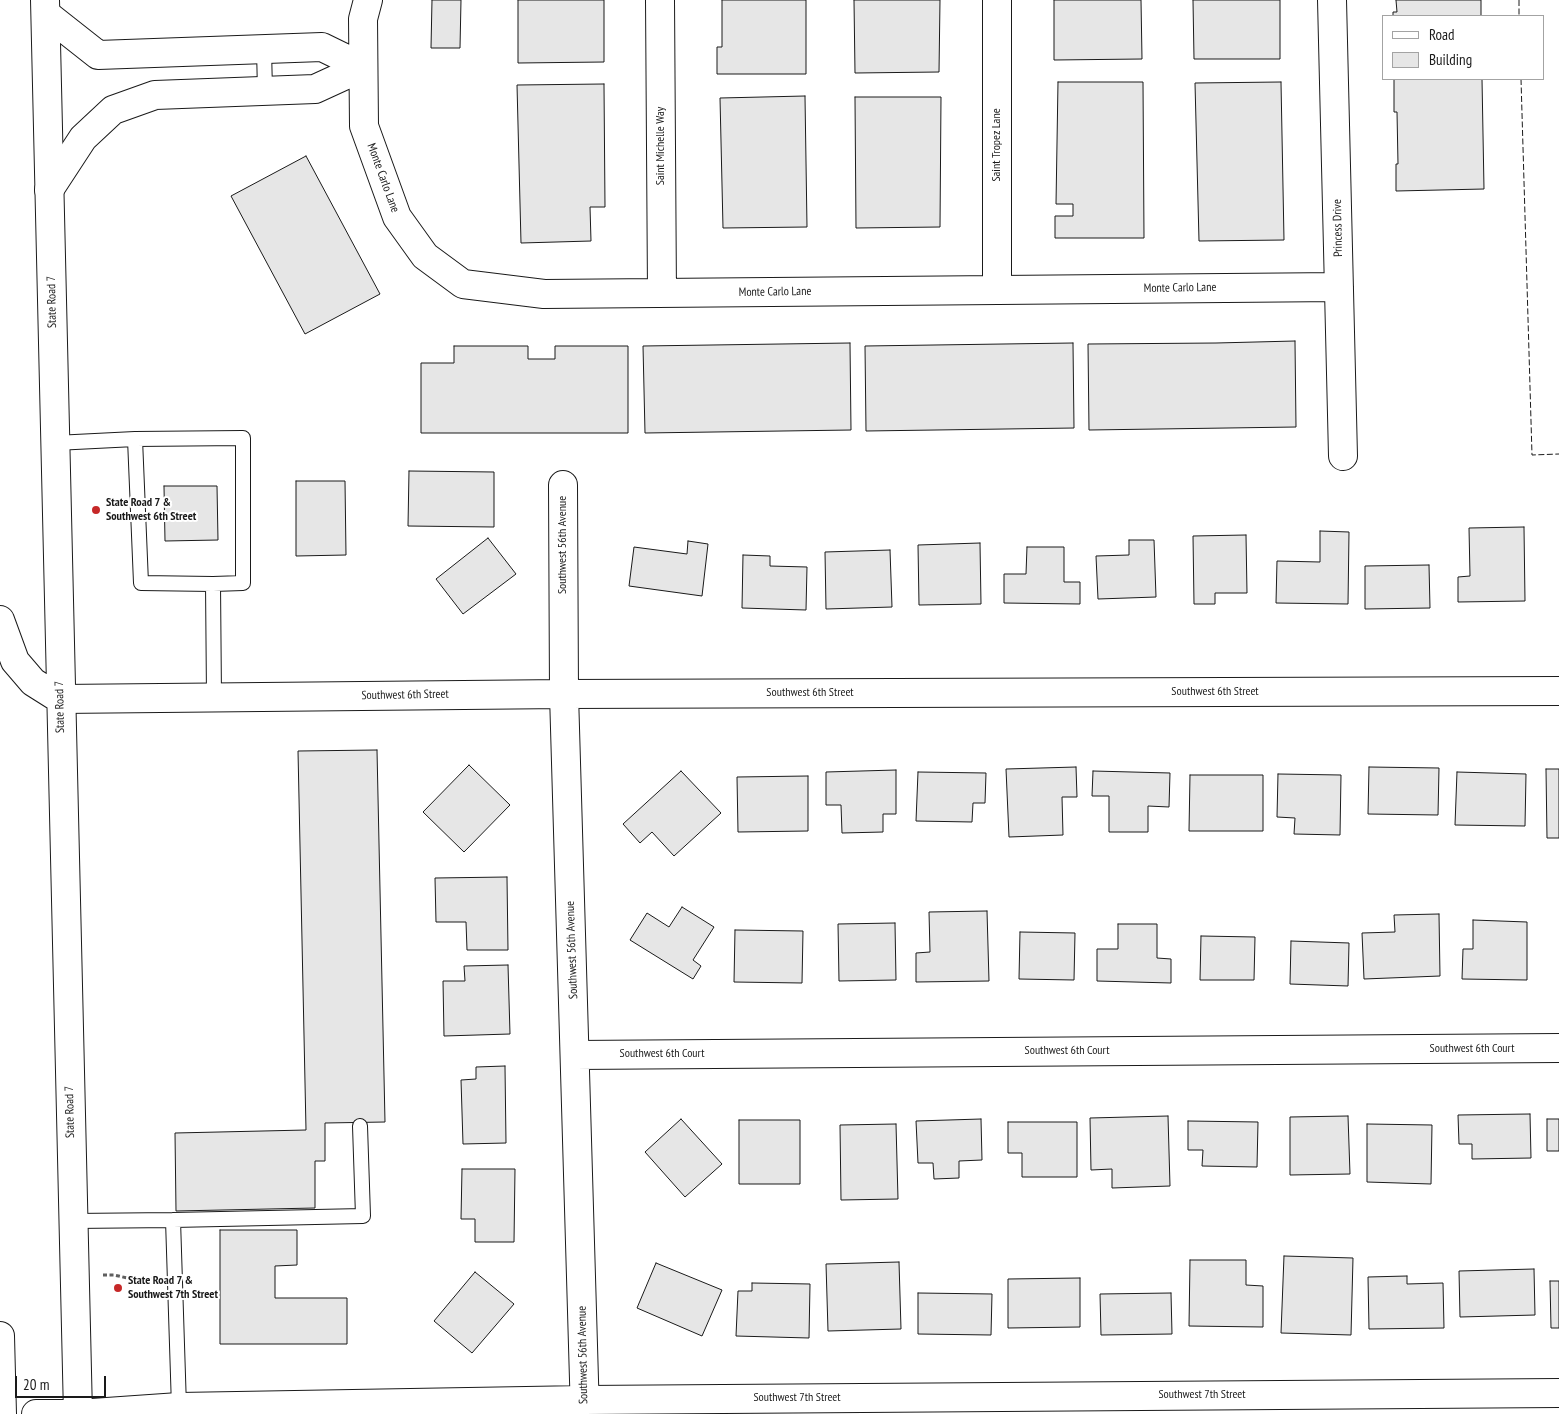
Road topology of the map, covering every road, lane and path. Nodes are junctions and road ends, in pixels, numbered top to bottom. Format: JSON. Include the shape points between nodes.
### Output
{"nodes":[{"id":1,"x":368,"y":0,"type":"edge"},
{"id":2,"x":660,"y":0,"type":"edge"},
{"id":3,"x":997,"y":0,"type":"edge"},
{"id":4,"x":1332,"y":0,"type":"edge"},
{"id":5,"x":45,"y":7,"type":"edge"},
{"id":6,"x":264,"y":49,"type":"junction"},
{"id":7,"x":363,"y":67,"type":"junction"},
{"id":8,"x":265,"y":91,"type":"junction"},
{"id":9,"x":49,"y":190,"type":"junction"},
{"id":10,"x":1339,"y":287,"type":"junction"},
{"id":11,"x":997,"y":290,"type":"junction"},
{"id":12,"x":662,"y":293,"type":"junction"},
{"id":13,"x":135,"y":439,"type":"junction"},
{"id":14,"x":55,"y":443,"type":"junction"},
{"id":15,"x":1343,"y":456,"type":"dead end"},
{"id":16,"x":563,"y":485,"type":"dead end"},
{"id":17,"x":213,"y":584,"type":"junction"},
{"id":18,"x":0,"y":620,"type":"edge"},
{"id":19,"x":1559,"y":691,"type":"edge"},
{"id":20,"x":564,"y":694,"type":"junction"},
{"id":21,"x":214,"y":697,"type":"junction"},
{"id":22,"x":60,"y":699,"type":"junction"},
{"id":23,"x":1559,"y":1048,"type":"edge"},
{"id":24,"x":575,"y":1055,"type":"junction"},
{"id":25,"x":360,"y":1126,"type":"dead end"},
{"id":26,"x":173,"y":1220,"type":"junction"},
{"id":27,"x":73,"y":1221,"type":"junction"},
{"id":28,"x":74,"y":1275,"type":"junction"},
{"id":29,"x":175,"y":1278,"type":"junction"},
{"id":30,"x":0,"y":1336,"type":"edge"},
{"id":31,"x":1559,"y":1393,"type":"edge"},
{"id":32,"x":179,"y":1407,"type":"junction"},
{"id":33,"x":585,"y":1407,"type":"edge"},
{"id":34,"x":347,"y":1409,"type":"edge"},
{"id":35,"x":2,"y":1414,"type":"edge"},
{"id":36,"x":36,"y":1414,"type":"edge"},
{"id":37,"x":78,"y":1414,"type":"edge"}],
"edges":[{"from":1,"to":7,"type":"street","name":"Monte Carlo Lane","via":[[363,19]]},
{"from":2,"to":12,"type":"street","name":"Saint Michelle Way"},
{"from":3,"to":11,"type":"street","name":"Saint Tropez Lane"},
{"from":4,"to":10,"type":"street","name":"Princess Drive"},
{"from":5,"to":6,"type":"street","via":[[98,55]]},
{"from":5,"to":9,"type":"street","name":"State Road 7"},
{"from":6,"to":7,"type":"street","via":[[322,47]]},
{"from":6,"to":8,"type":"lane"},
{"from":7,"to":8,"type":"street","via":[[316,89]]},
{"from":7,"to":12,"type":"street","name":"Monte Carlo Lane","via":[[364,126],[397,217],[425,256],[463,284],[544,294]]},
{"from":8,"to":9,"type":"street","via":[[155,95],[113,110],[82,138]]},
{"from":9,"to":14,"type":"street","name":"State Road 7"},
{"from":10,"to":11,"type":"street","name":"Monte Carlo Lane"},
{"from":10,"to":15,"type":"street","name":"Princess Drive"},
{"from":11,"to":12,"type":"street","name":"Monte Carlo Lane"},
{"from":13,"to":14,"type":"lane"},
{"from":13,"to":17,"type":"lane","via":[[141,583]]},
{"from":13,"to":17,"type":"lane","via":[[242,438],[244,583]]},
{"from":14,"to":22,"type":"street","name":"State Road 7"},
{"from":16,"to":20,"type":"street","name":"Southwest 56th Avenue"},
{"from":17,"to":21,"type":"lane"},
{"from":18,"to":22,"type":"street","via":[[15,661],[33,682]]},
{"from":19,"to":20,"type":"street","name":"Southwest 6th Street"},
{"from":20,"to":21,"type":"street","name":"Southwest 6th Street"},
{"from":20,"to":24,"type":"street","name":"Southwest 56th Avenue"},
{"from":21,"to":22,"type":"street","name":"Southwest 6th Street"},
{"from":22,"to":27,"type":"street","name":"State Road 7"},
{"from":23,"to":24,"type":"street","name":"Southwest 6th Court"},
{"from":24,"to":33,"type":"street","name":"Southwest 56th Avenue"},
{"from":25,"to":26,"type":"lane","via":[[363,1216]]},
{"from":26,"to":27,"type":"lane"},
{"from":26,"to":29,"type":"lane"},
{"from":27,"to":28,"type":"street","name":"State Road 7"},
{"from":28,"to":29,"type":"path"},
{"from":28,"to":37,"type":"street","name":"State Road 7"},
{"from":29,"to":32,"type":"lane"},
{"from":30,"to":35,"type":"street"},
{"from":31,"to":33,"type":"street","name":"Southwest 7th Street"},
{"from":32,"to":34,"type":"street","name":"Southwest 7th Street"},
{"from":32,"to":37,"type":"street","name":"Southwest 7th Street"},
{"from":33,"to":34,"type":"street","name":"Southwest 7th Street"},
{"from":36,"to":37,"type":"street","name":"Southwest 7th Street"}]}
